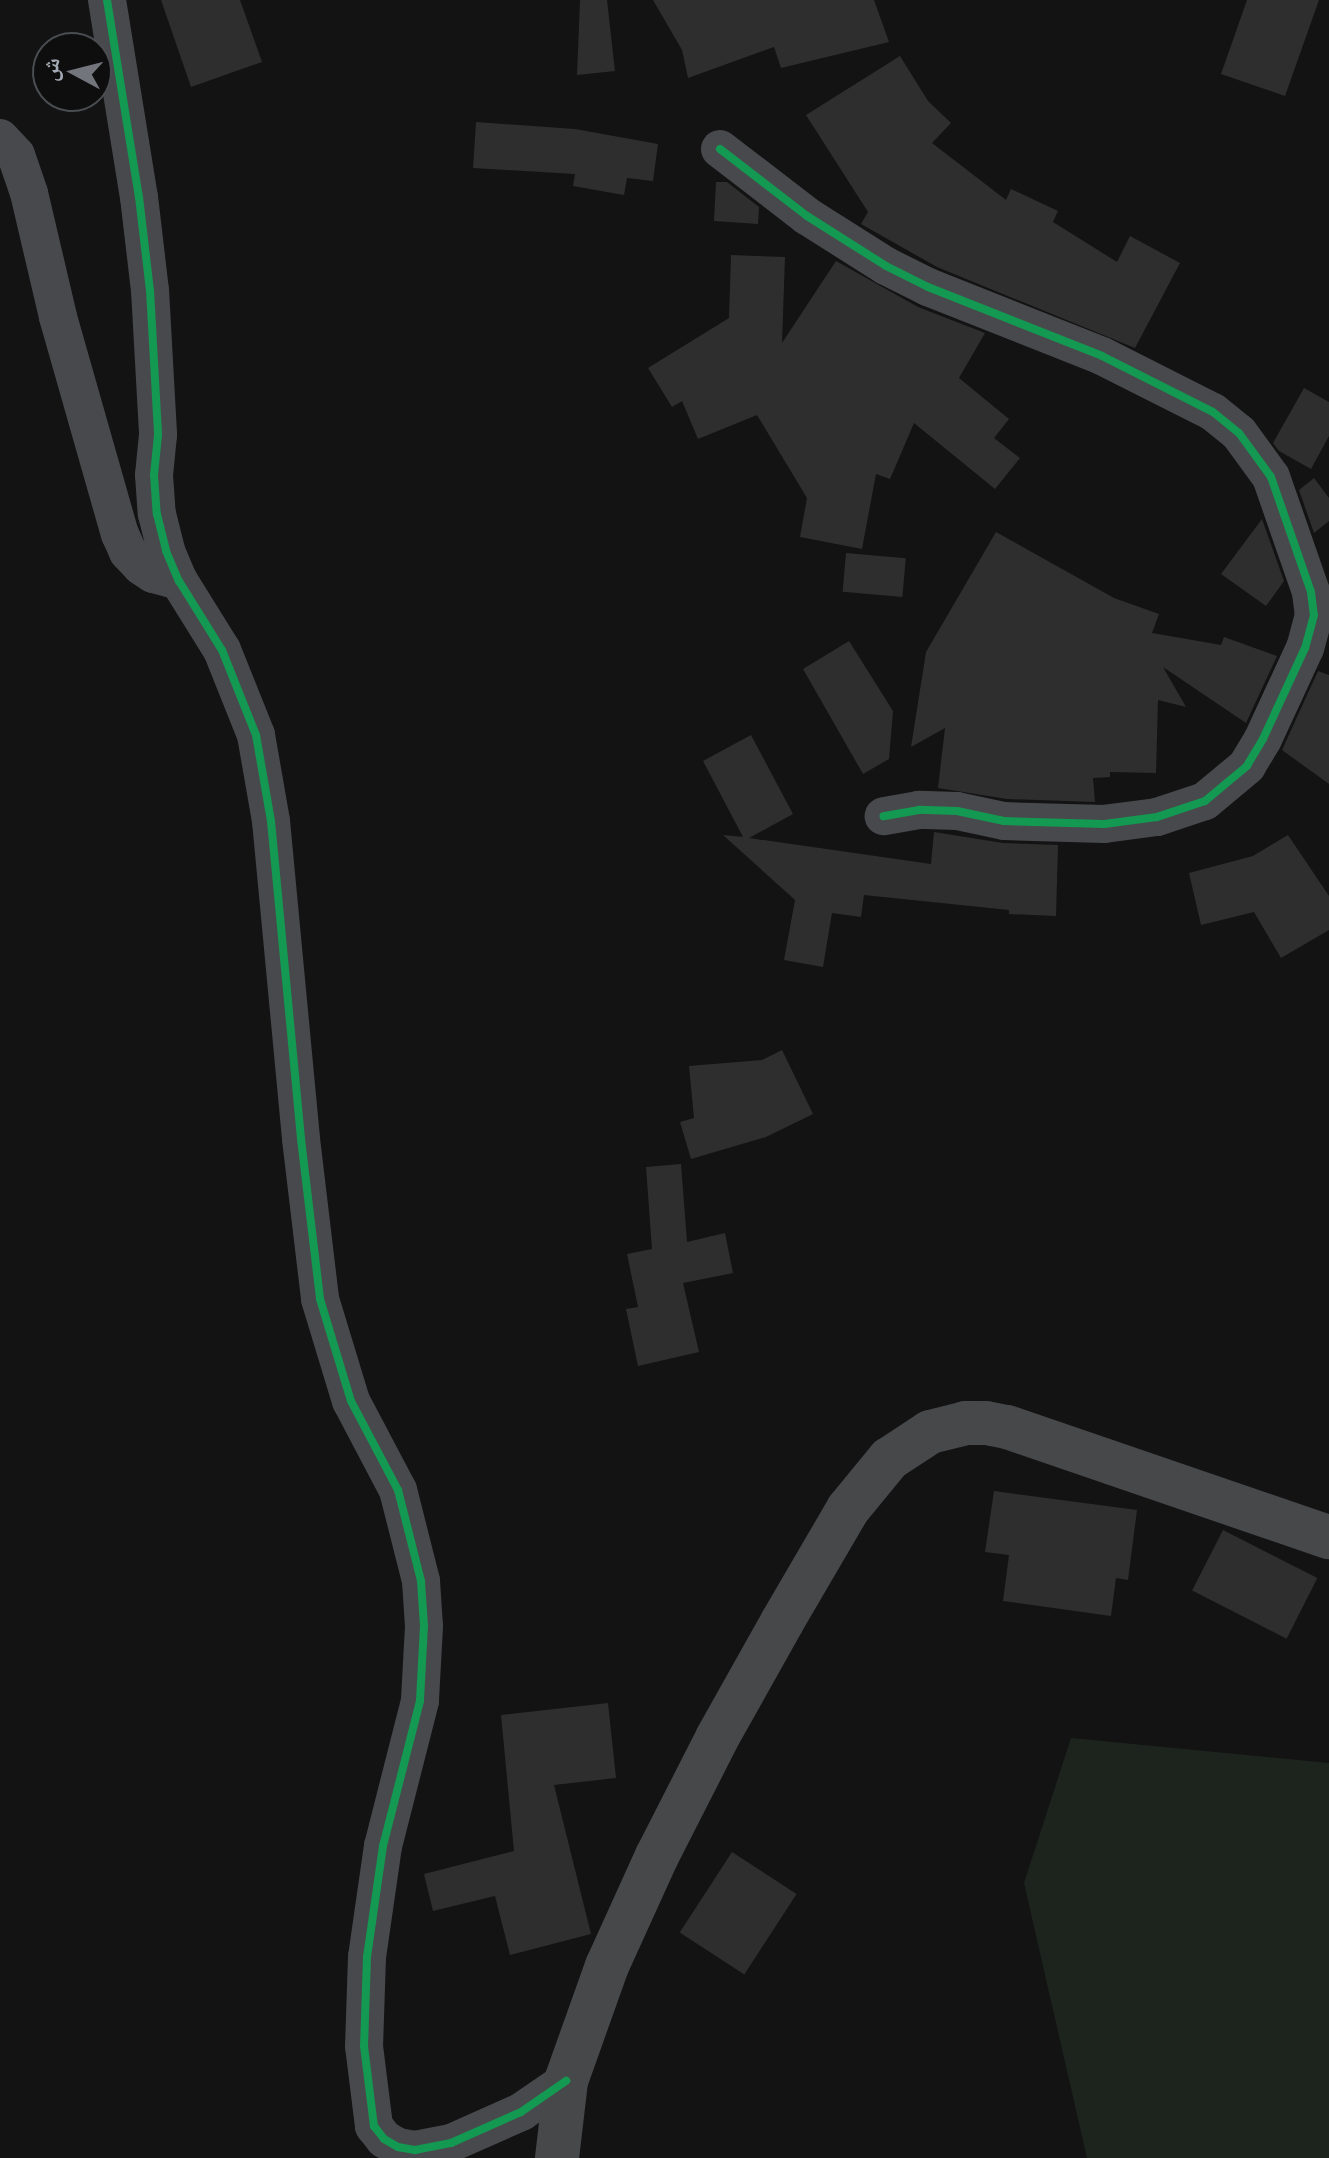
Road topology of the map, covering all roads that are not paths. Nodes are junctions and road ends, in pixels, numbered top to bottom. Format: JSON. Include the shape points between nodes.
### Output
{"nodes":[{"id":1,"x":107,"y":0,"type":"edge"},
{"id":2,"x":0,"y":138,"type":"edge"},
{"id":3,"x":720,"y":149,"type":"dead end"},
{"id":4,"x":179,"y":581,"type":"junction"},
{"id":5,"x":1320,"y":584,"type":"edge"},
{"id":6,"x":884,"y":816,"type":"dead end"},
{"id":7,"x":1329,"y":1537,"type":"edge"},
{"id":8,"x":566,"y":2081,"type":"junction"},
{"id":9,"x":557,"y":2158,"type":"edge"}],
"edges":[{"from":1,"to":4,"type":"street","via":[[150,290],[157,514]]},
{"from":2,"to":4,"type":"street","via":[[16,155],[29,193],[120,534],[141,566]]},
{"from":3,"to":5,"type":"street","via":[[807,216],[886,266],[1102,356],[1213,412],[1239,433],[1271,477]]},
{"from":4,"to":8,"type":"street","via":[[222,650],[256,735],[271,821],[320,1299],[351,1401],[398,1490],[421,1581],[420,1701],[383,1846],[367,1957],[364,2046],[374,2126],[398,2147],[415,2150],[451,2143],[521,2112]]},
{"from":5,"to":6,"type":"street","via":[[1305,648],[1263,739],[1247,766],[1205,801],[1157,817],[1104,824],[1020,822],[957,811]]},
{"from":7,"to":8,"type":"main road","via":[[986,1423],[930,1432],[889,1459],[848,1509],[717,1738],[607,1966]]},
{"from":8,"to":9,"type":"main road"}]}
